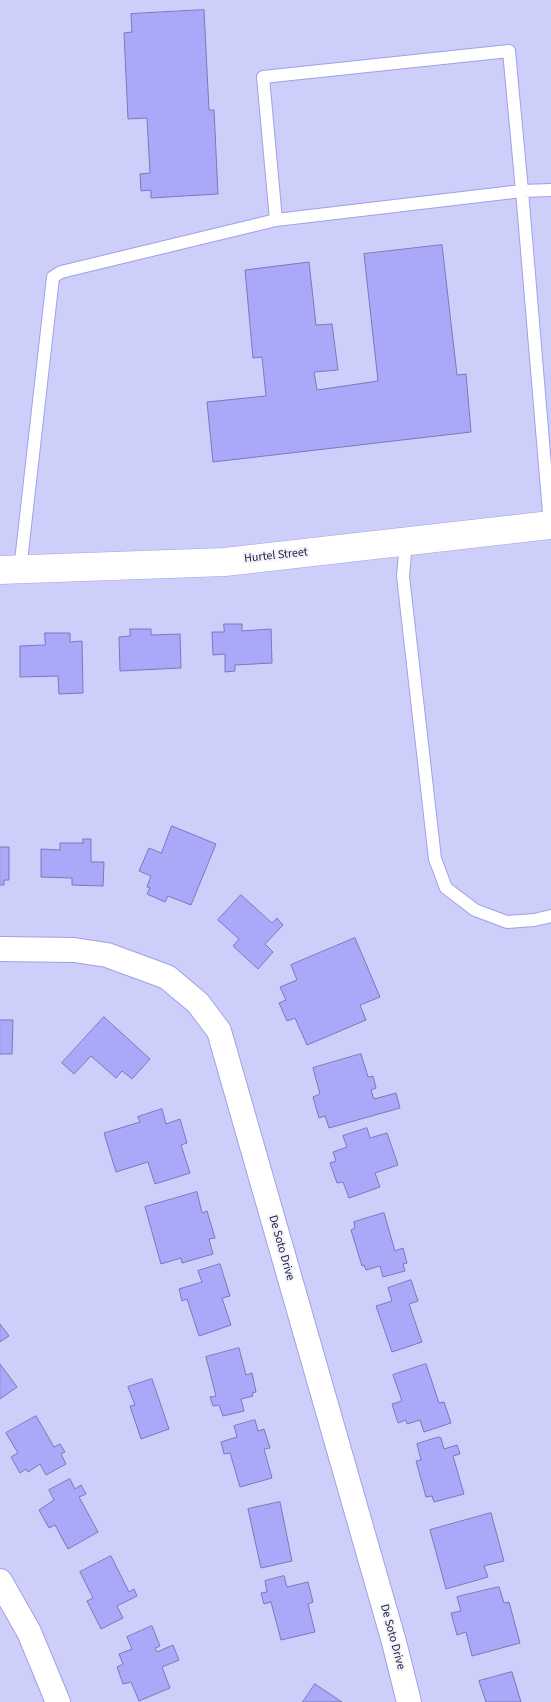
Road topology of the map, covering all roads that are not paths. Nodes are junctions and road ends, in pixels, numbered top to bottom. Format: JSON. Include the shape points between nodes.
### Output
{"nodes":[{"id":1,"x":551,"y":190,"type":"edge"},
{"id":2,"x":522,"y":191,"type":"junction"},
{"id":3,"x":276,"y":220,"type":"junction"},
{"id":4,"x":546,"y":412,"type":"edge"},
{"id":5,"x":551,"y":525,"type":"edge"},
{"id":6,"x":406,"y":542,"type":"junction"},
{"id":7,"x":10,"y":570,"type":"edge"},
{"id":8,"x":551,"y":916,"type":"edge"},
{"id":9,"x":0,"y":949,"type":"edge"},
{"id":10,"x":0,"y":1581,"type":"edge"},
{"id":11,"x":58,"y":1702,"type":"edge"},
{"id":12,"x":409,"y":1702,"type":"edge"}],
"edges":[{"from":1,"to":2,"type":"lane"},
{"from":2,"to":3,"type":"lane"},
{"from":2,"to":3,"type":"lane","via":[[509,51],[263,77]]},
{"from":2,"to":4,"type":"lane"},
{"from":3,"to":7,"type":"lane","via":[[61,272],[53,277]]},
{"from":4,"to":5,"type":"lane"},
{"from":5,"to":6,"type":"street","name":"Hurtel Street"},
{"from":6,"to":7,"type":"street","name":"Hurtel Street","via":[[225,562]]},
{"from":6,"to":8,"type":"lane","via":[[403,576],[435,860],[446,888],[475,910],[507,922]]},
{"from":9,"to":12,"type":"street","name":"De Soto Drive","via":[[74,950],[107,955],[167,977],[198,1003],[219,1031]]},
{"from":10,"to":11,"type":"street","via":[[29,1632]]}]}
